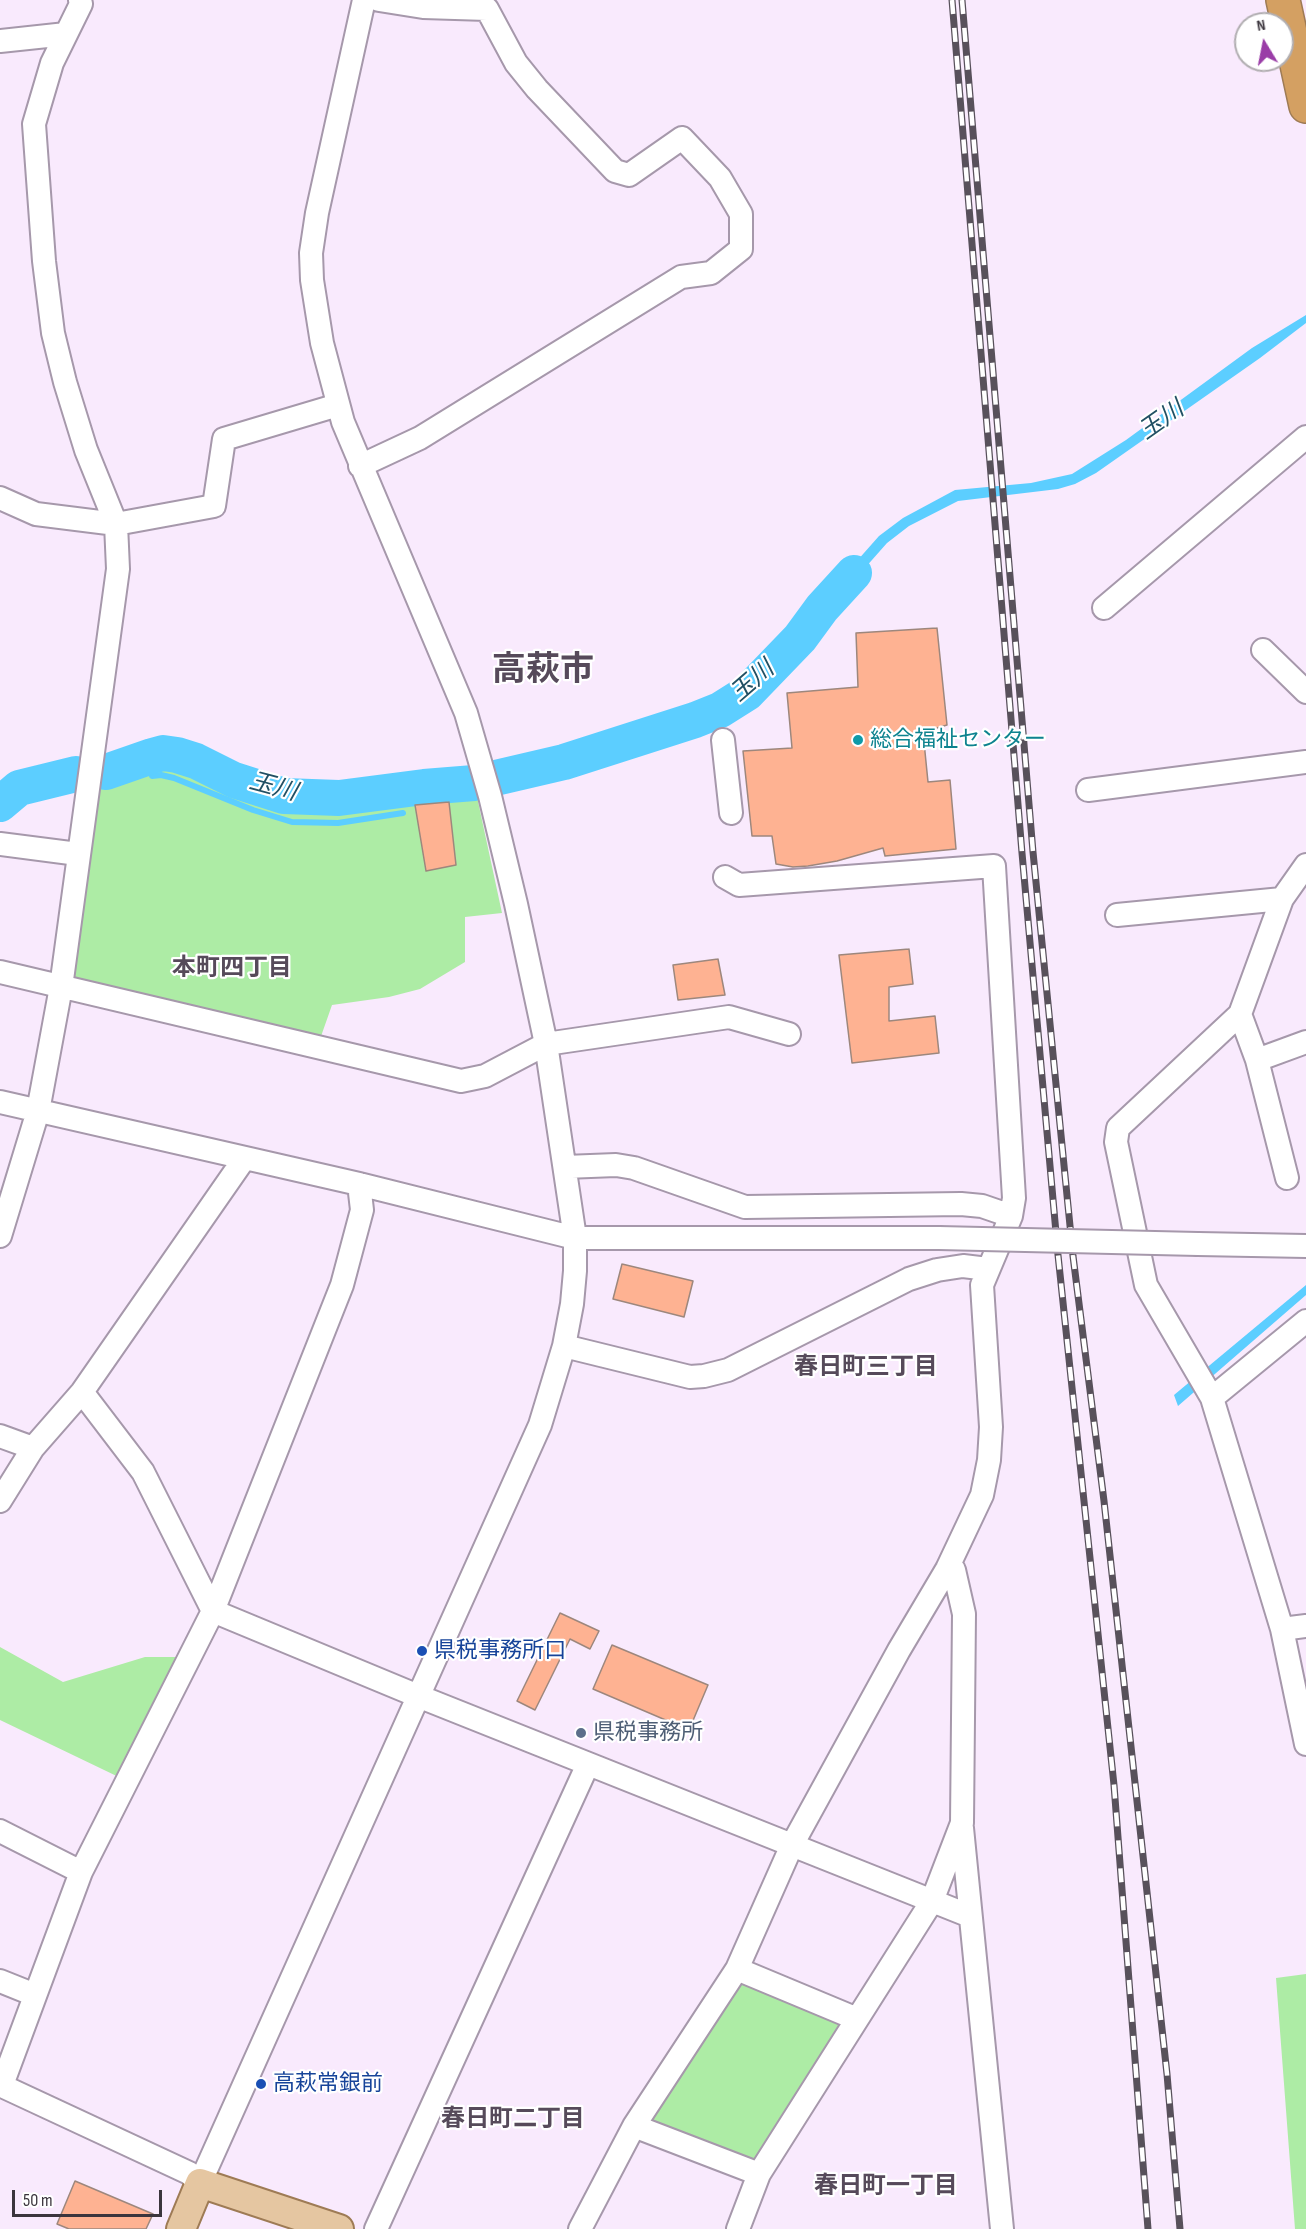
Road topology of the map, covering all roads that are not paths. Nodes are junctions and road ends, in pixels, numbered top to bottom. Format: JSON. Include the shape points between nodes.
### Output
{"nodes":[{"id":1,"x":364,"y":0,"type":"edge"},
{"id":2,"x":379,"y":0,"type":"edge"},
{"id":3,"x":1283,"y":0,"type":"edge"},
{"id":4,"x":84,"y":1,"type":"edge"},
{"id":5,"x":66,"y":34,"type":"junction"},
{"id":6,"x":0,"y":41,"type":"edge"},
{"id":7,"x":1306,"y":106,"type":"edge"},
{"id":8,"x":338,"y":405,"type":"junction"},
{"id":9,"x":1306,"y":437,"type":"edge"},
{"id":10,"x":360,"y":465,"type":"junction"},
{"id":11,"x":0,"y":498,"type":"edge"},
{"id":12,"x":116,"y":524,"type":"junction"},
{"id":13,"x":1104,"y":608,"type":"dead end"},
{"id":14,"x":1263,"y":650,"type":"dead end"},
{"id":15,"x":1306,"y":692,"type":"edge"},
{"id":16,"x":723,"y":740,"type":"dead end"},
{"id":17,"x":1306,"y":762,"type":"edge"},
{"id":18,"x":1088,"y":790,"type":"dead end"},
{"id":19,"x":731,"y":813,"type":"dead end"},
{"id":20,"x":0,"y":844,"type":"edge"},
{"id":21,"x":78,"y":854,"type":"junction"},
{"id":22,"x":1306,"y":865,"type":"edge"},
{"id":23,"x":725,"y":877,"type":"dead end"},
{"id":24,"x":1282,"y":899,"type":"junction"},
{"id":25,"x":1117,"y":915,"type":"dead end"},
{"id":26,"x":0,"y":972,"type":"edge"},
{"id":27,"x":61,"y":987,"type":"junction"},
{"id":28,"x":1240,"y":1014,"type":"junction"},
{"id":29,"x":789,"y":1035,"type":"dead end"},
{"id":30,"x":1306,"y":1042,"type":"edge"},
{"id":31,"x":546,"y":1044,"type":"junction"},
{"id":32,"x":1257,"y":1060,"type":"junction"},
{"id":33,"x":0,"y":1102,"type":"edge"},
{"id":34,"x":38,"y":1111,"type":"junction"},
{"id":35,"x":244,"y":1159,"type":"junction"},
{"id":36,"x":565,"y":1167,"type":"junction"},
{"id":37,"x":1287,"y":1178,"type":"dead end"},
{"id":38,"x":359,"y":1184,"type":"junction"},
{"id":39,"x":1011,"y":1216,"type":"junction"},
{"id":40,"x":0,"y":1236,"type":"edge"},
{"id":41,"x":575,"y":1238,"type":"junction"},
{"id":42,"x":1306,"y":1246,"type":"edge"},
{"id":43,"x":987,"y":1269,"type":"junction"},
{"id":44,"x":1306,"y":1321,"type":"edge"},
{"id":45,"x":564,"y":1346,"type":"junction"},
{"id":46,"x":82,"y":1392,"type":"junction"},
{"id":47,"x":1212,"y":1398,"type":"junction"},
{"id":48,"x":0,"y":1436,"type":"edge"},
{"id":49,"x":33,"y":1448,"type":"junction"},
{"id":50,"x":0,"y":1501,"type":"edge"},
{"id":51,"x":947,"y":1569,"type":"junction"},
{"id":52,"x":213,"y":1611,"type":"junction"},
{"id":53,"x":1306,"y":1626,"type":"edge"},
{"id":54,"x":1282,"y":1629,"type":"junction"},
{"id":55,"x":418,"y":1696,"type":"junction"},
{"id":56,"x":1306,"y":1744,"type":"edge"},
{"id":57,"x":588,"y":1764,"type":"junction"},
{"id":58,"x":962,"y":1823,"type":"junction"},
{"id":59,"x":0,"y":1831,"type":"edge"},
{"id":60,"x":792,"y":1845,"type":"junction"},
{"id":61,"x":81,"y":1872,"type":"junction"},
{"id":62,"x":932,"y":1901,"type":"junction"},
{"id":63,"x":970,"y":1916,"type":"junction"},
{"id":64,"x":737,"y":1969,"type":"junction"},
{"id":65,"x":0,"y":1980,"type":"edge"},
{"id":66,"x":36,"y":1995,"type":"junction"},
{"id":67,"x":857,"y":2019,"type":"junction"},
{"id":68,"x":1,"y":2085,"type":"edge"},
{"id":69,"x":634,"y":2126,"type":"junction"},
{"id":70,"x":759,"y":2174,"type":"junction"},
{"id":71,"x":200,"y":2184,"type":"junction"},
{"id":72,"x":182,"y":2229,"type":"edge"},
{"id":73,"x":339,"y":2229,"type":"edge"},
{"id":74,"x":376,"y":2229,"type":"edge"},
{"id":75,"x":580,"y":2229,"type":"edge"},
{"id":76,"x":738,"y":2229,"type":"edge"},
{"id":77,"x":1002,"y":2229,"type":"edge"}],
"edges":[{"from":1,"to":8,"type":"street","via":[[311,254],[322,343]]},
{"from":2,"to":10,"type":"street","via":[[423,7],[487,9],[516,63],[615,171],[629,175],[682,138],[720,178],[741,214],[741,249],[711,273],[681,277],[420,438]]},
{"from":3,"to":7,"type":"highway"},
{"from":4,"to":5,"type":"street"},
{"from":5,"to":6,"type":"street"},
{"from":5,"to":12,"type":"street","via":[[52,63],[34,123],[44,261],[53,333],[65,382],[86,450]]},
{"from":8,"to":10,"type":"street"},
{"from":8,"to":12,"type":"street","via":[[224,439],[214,507]]},
{"from":9,"to":13,"type":"street"},
{"from":10,"to":31,"type":"street","via":[[466,713],[490,796]]},
{"from":11,"to":12,"type":"street","via":[[36,514]]},
{"from":12,"to":21,"type":"street","via":[[118,569]]},
{"from":14,"to":15,"type":"street"},
{"from":16,"to":19,"type":"street"},
{"from":17,"to":18,"type":"street"},
{"from":20,"to":21,"type":"street"},
{"from":21,"to":27,"type":"street"},
{"from":22,"to":24,"type":"street"},
{"from":23,"to":39,"type":"street","via":[[739,885],[994,866],[1014,1198]]},
{"from":24,"to":25,"type":"street"},
{"from":24,"to":28,"type":"street"},
{"from":26,"to":27,"type":"street"},
{"from":27,"to":31,"type":"street","via":[[461,1080],[485,1076]]},
{"from":27,"to":34,"type":"street"},
{"from":28,"to":32,"type":"street"},
{"from":28,"to":47,"type":"street","via":[[1118,1128],[1116,1142],[1146,1285]]},
{"from":29,"to":31,"type":"street","via":[[729,1017]]},
{"from":30,"to":32,"type":"street"},
{"from":31,"to":36,"type":"street"},
{"from":32,"to":37,"type":"street"},
{"from":33,"to":34,"type":"street"},
{"from":34,"to":35,"type":"street"},
{"from":34,"to":40,"type":"street"},
{"from":35,"to":38,"type":"street"},
{"from":35,"to":46,"type":"street"},
{"from":36,"to":39,"type":"street","via":[[634,1168],[745,1207],[961,1204]]},
{"from":36,"to":41,"type":"street"},
{"from":38,"to":41,"type":"street"},
{"from":38,"to":52,"type":"street","via":[[362,1210],[342,1285]]},
{"from":39,"to":43,"type":"street"},
{"from":41,"to":42,"type":"street","bridge":true,"via":[[939,1238]]},
{"from":41,"to":45,"type":"street","via":[[572,1304]]},
{"from":43,"to":45,"type":"street","via":[[937,1269],[909,1279],[728,1370],[704,1376],[690,1377]]},
{"from":43,"to":51,"type":"street","via":[[982,1285],[991,1427],[989,1460],[982,1495]]},
{"from":44,"to":47,"type":"street"},
{"from":45,"to":55,"type":"street","via":[[540,1425]]},
{"from":46,"to":49,"type":"street"},
{"from":46,"to":52,"type":"street","via":[[143,1473]]},
{"from":47,"to":54,"type":"street"},
{"from":48,"to":49,"type":"street"},
{"from":49,"to":50,"type":"street"},
{"from":51,"to":58,"type":"street","via":[[954,1570],[964,1614]]},
{"from":51,"to":60,"type":"street"},
{"from":52,"to":55,"type":"street"},
{"from":52,"to":61,"type":"street"},
{"from":53,"to":54,"type":"street"},
{"from":54,"to":56,"type":"street"},
{"from":55,"to":57,"type":"street"},
{"from":55,"to":71,"type":"street"},
{"from":57,"to":60,"type":"street"},
{"from":57,"to":74,"type":"street"},
{"from":58,"to":62,"type":"street"},
{"from":58,"to":63,"type":"street"},
{"from":59,"to":61,"type":"street"},
{"from":60,"to":62,"type":"street"},
{"from":60,"to":64,"type":"street"},
{"from":61,"to":66,"type":"street"},
{"from":62,"to":63,"type":"street"},
{"from":62,"to":67,"type":"street"},
{"from":63,"to":77,"type":"street"},
{"from":64,"to":67,"type":"street"},
{"from":64,"to":69,"type":"street"},
{"from":65,"to":66,"type":"street"},
{"from":66,"to":68,"type":"street"},
{"from":67,"to":70,"type":"street"},
{"from":68,"to":71,"type":"street","via":[[189,2173]]},
{"from":69,"to":70,"type":"street"},
{"from":69,"to":75,"type":"street"},
{"from":70,"to":76,"type":"street"},
{"from":71,"to":72,"type":"main road"},
{"from":71,"to":73,"type":"main road"}]}
